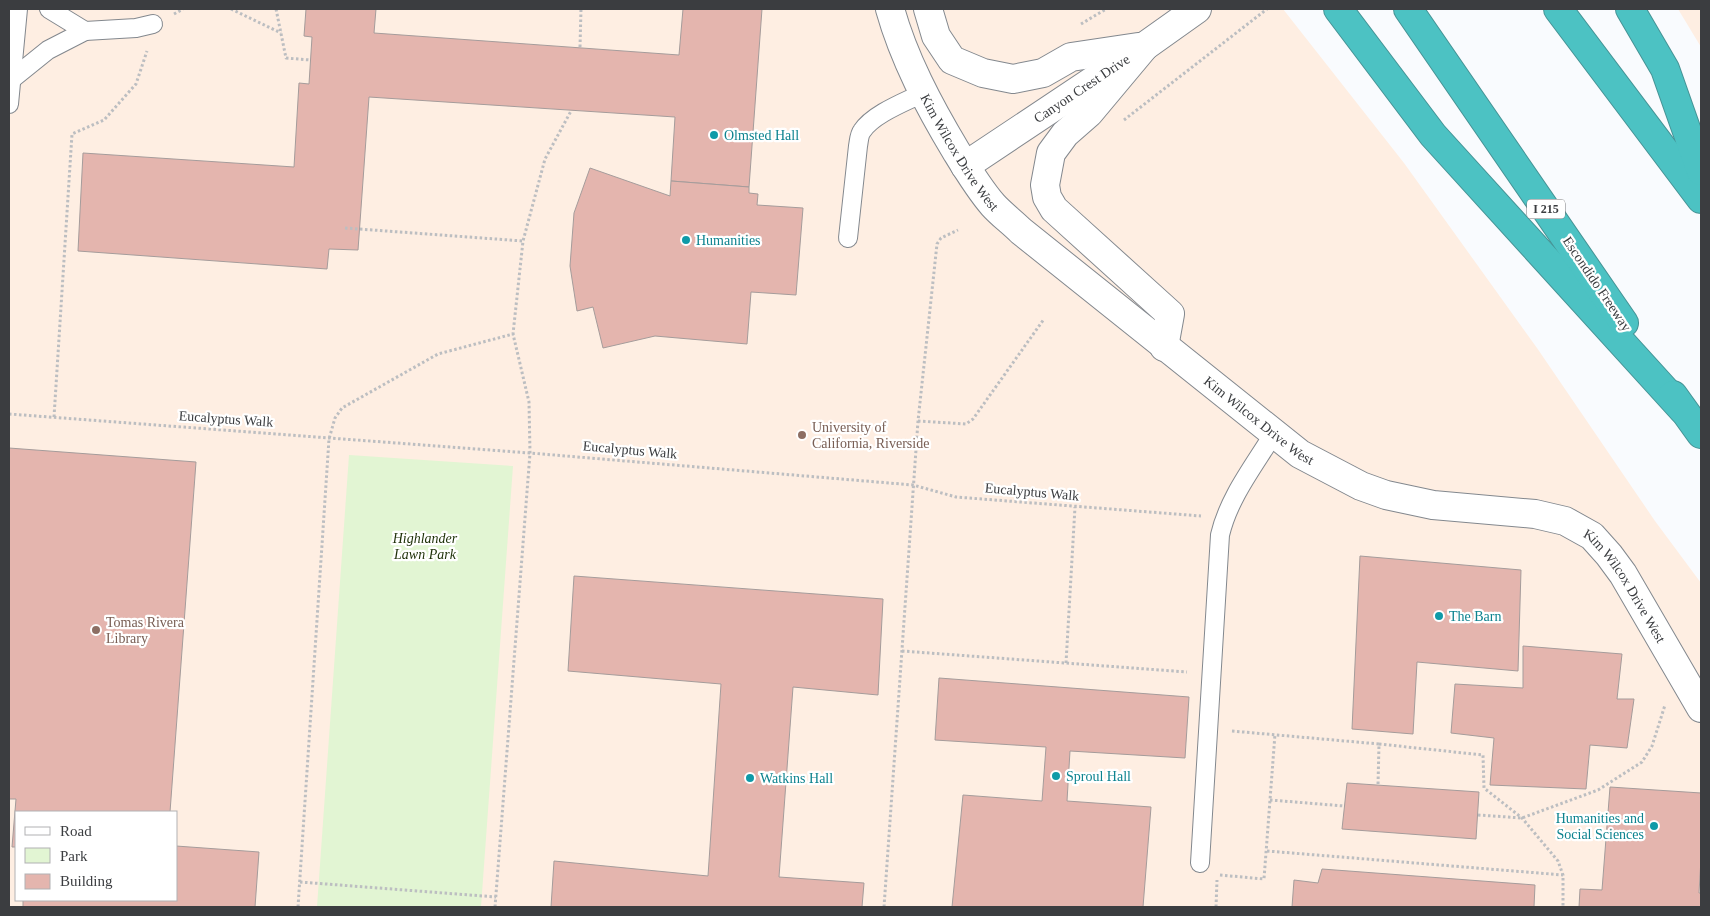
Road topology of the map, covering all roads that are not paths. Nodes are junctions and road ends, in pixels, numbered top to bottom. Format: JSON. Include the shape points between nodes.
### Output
{"nodes":[{"id":1,"x":18,"y":9,"type":"edge"},
{"id":2,"x":49,"y":9,"type":"edge"},
{"id":3,"x":890,"y":9,"type":"edge"},
{"id":4,"x":928,"y":9,"type":"edge"},
{"id":5,"x":1197,"y":9,"type":"edge"},
{"id":6,"x":1338,"y":9,"type":"edge"},
{"id":7,"x":1408,"y":9,"type":"edge"},
{"id":8,"x":1558,"y":9,"type":"edge"},
{"id":9,"x":1630,"y":9,"type":"edge"},
{"id":10,"x":154,"y":24,"type":"road end"},
{"id":11,"x":85,"y":31,"type":"junction"},
{"id":12,"x":1145,"y":46,"type":"junction"},
{"id":13,"x":12,"y":79,"type":"junction"},
{"id":14,"x":923,"y":93,"type":"junction"},
{"id":15,"x":9,"y":104,"type":"edge"},
{"id":16,"x":965,"y":166,"type":"junction"},
{"id":17,"x":1701,"y":171,"type":"edge"},
{"id":18,"x":1701,"y":199,"type":"edge"},
{"id":19,"x":848,"y":238,"type":"dead end"},
{"id":20,"x":1164,"y":347,"type":"junction"},
{"id":21,"x":1684,"y":410,"type":"junction"},
{"id":22,"x":1274,"y":433,"type":"junction"},
{"id":23,"x":1701,"y":434,"type":"edge"},
{"id":24,"x":1701,"y":708,"type":"edge"},
{"id":25,"x":1200,"y":864,"type":"dead end"}],
"edges":[{"from":1,"to":13,"type":"lane"},
{"from":2,"to":11,"type":"lane"},
{"from":3,"to":14,"type":"street","name":"Kim Wilcox Drive West","via":[[896,32]]},
{"from":4,"to":12,"type":"street","via":[[936,36],[952,60],[983,73],[1013,79],[1043,73],[1071,57]]},
{"from":5,"to":12,"type":"street","name":"Canyon Crest Drive"},
{"from":6,"to":21,"type":"highway","via":[[1433,134]]},
{"from":7,"to":21,"type":"highway","name":"Escondido Freeway","number":"I 215"},
{"from":8,"to":18,"type":"highway"},
{"from":9,"to":17,"type":"highway","via":[[1665,69]]},
{"from":10,"to":11,"type":"lane"},
{"from":11,"to":13,"type":"lane","via":[[48,50]]},
{"from":12,"to":16,"type":"street","name":"Canyon Crest Drive"},
{"from":12,"to":20,"type":"street","via":[[1089,114],[1065,134],[1052,153],[1045,185],[1054,209],[1170,314]]},
{"from":13,"to":15,"type":"lane"},
{"from":14,"to":16,"type":"street","name":"Kim Wilcox Drive West"},
{"from":14,"to":19,"type":"lane","via":[[883,114],[861,132]]},
{"from":16,"to":20,"type":"street","name":"Kim Wilcox Drive West","via":[[993,205],[1007,218]]},
{"from":20,"to":22,"type":"street","name":"Kim Wilcox Drive West"},
{"from":21,"to":23,"type":"highway","name":"Escondido Freeway","number":"I 215"},
{"from":22,"to":24,"type":"street","name":"Kim Wilcox Drive West","via":[[1300,454],[1361,486],[1386,495],[1433,505],[1535,514],[1565,521],[1592,536],[1623,574]]},
{"from":22,"to":25,"type":"lane","via":[[1236,493],[1224,517],[1220,535]]}]}
